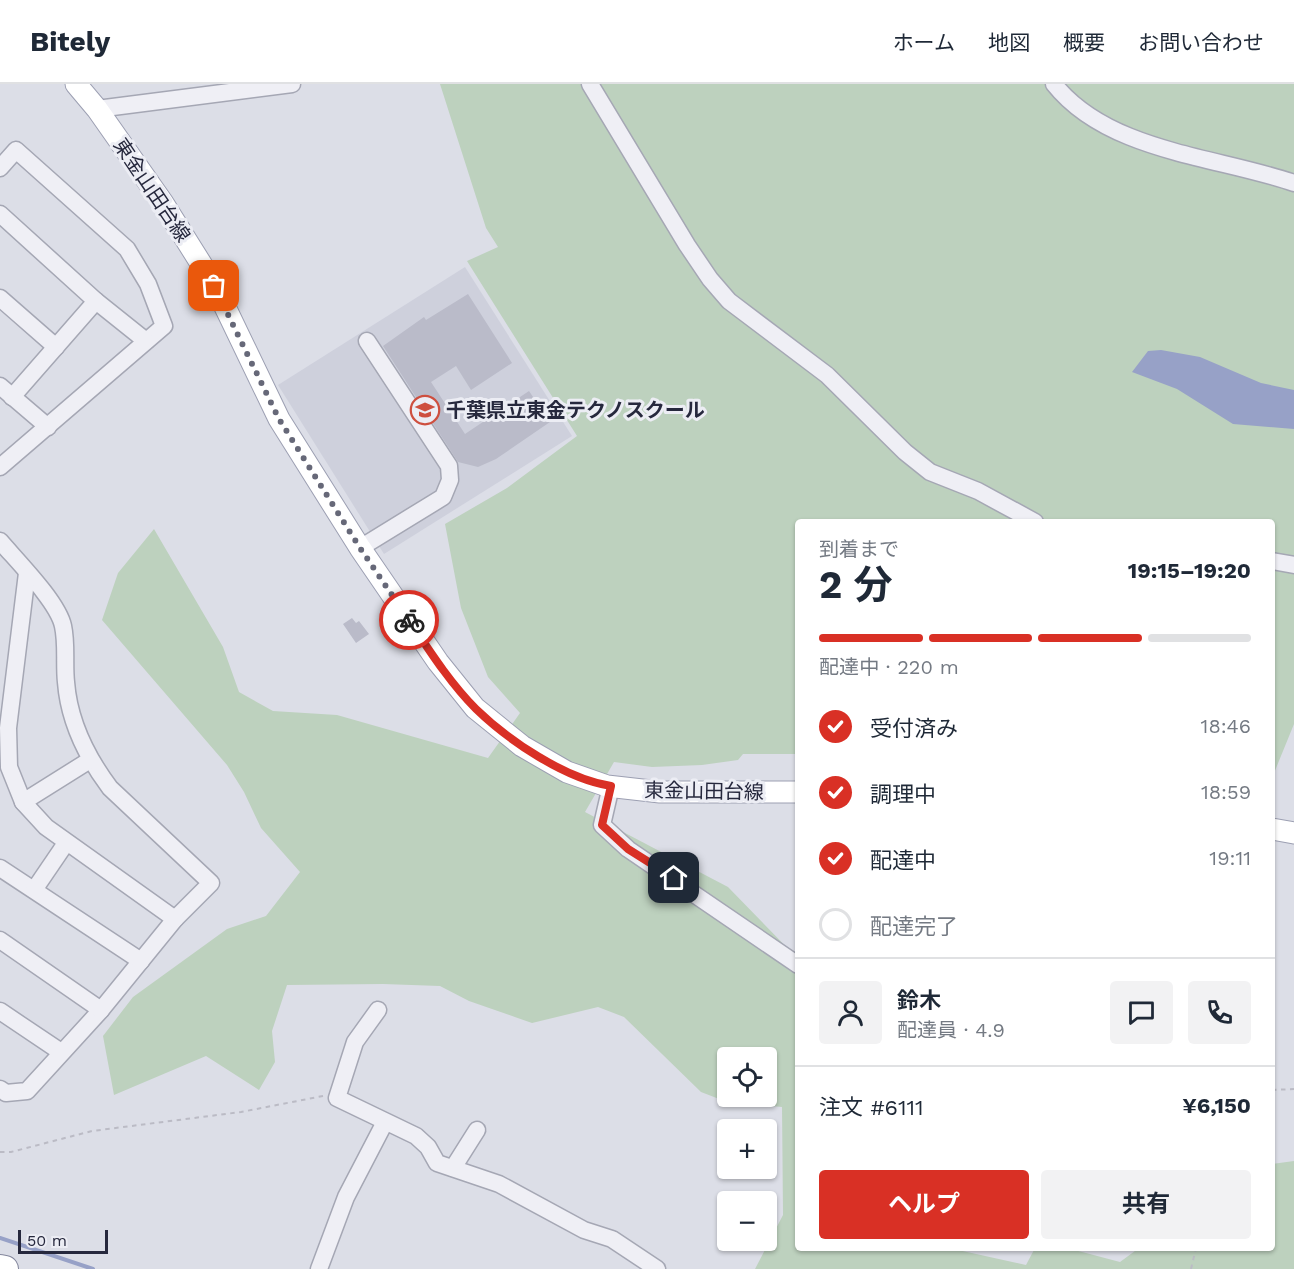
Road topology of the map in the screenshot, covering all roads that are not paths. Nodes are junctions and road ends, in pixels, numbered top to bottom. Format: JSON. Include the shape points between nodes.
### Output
{"nodes":[{"id":1,"x":76,"y":84,"type":"edge"},
{"id":2,"x":292,"y":84,"type":"edge"},
{"id":3,"x":590,"y":84,"type":"edge"},
{"id":4,"x":1054,"y":84,"type":"edge"},
{"id":5,"x":97,"y":109,"type":"junction"},
{"id":6,"x":0,"y":168,"type":"edge"},
{"id":7,"x":1294,"y":183,"type":"edge"},
{"id":8,"x":0,"y":214,"type":"edge"},
{"id":9,"x":0,"y":298,"type":"edge"},
{"id":10,"x":96,"y":301,"type":"junction"},
{"id":11,"x":146,"y":341,"type":"junction"},
{"id":12,"x":367,"y":341,"type":"dead end"},
{"id":13,"x":56,"y":347,"type":"junction"},
{"id":14,"x":6,"y":392,"type":"edge"},
{"id":15,"x":48,"y":427,"type":"junction"},
{"id":16,"x":0,"y":467,"type":"edge"},
{"id":17,"x":1029,"y":519,"type":"edge"},
{"id":18,"x":0,"y":542,"type":"edge"},
{"id":19,"x":360,"y":548,"type":"junction"},
{"id":20,"x":1275,"y":562,"type":"edge"},
{"id":21,"x":1294,"y":565,"type":"edge"},
{"id":22,"x":27,"y":573,"type":"junction"},
{"id":23,"x":4,"y":727,"type":"edge"},
{"id":24,"x":90,"y":760,"type":"junction"},
{"id":25,"x":611,"y":786,"type":"junction"},
{"id":26,"x":795,"y":792,"type":"edge"},
{"id":27,"x":22,"y":802,"type":"junction"},
{"id":28,"x":1275,"y":830,"type":"edge"},
{"id":29,"x":1294,"y":833,"type":"edge"},
{"id":30,"x":66,"y":843,"type":"junction"},
{"id":31,"x":0,"y":868,"type":"edge"},
{"id":32,"x":34,"y":890,"type":"junction"},
{"id":33,"x":175,"y":919,"type":"junction"},
{"id":34,"x":0,"y":940,"type":"edge"},
{"id":35,"x":141,"y":961,"type":"junction"},
{"id":36,"x":795,"y":962,"type":"edge"},
{"id":37,"x":101,"y":1010,"type":"junction"},
{"id":38,"x":378,"y":1010,"type":"dead end"},
{"id":39,"x":0,"y":1011,"type":"edge"},
{"id":40,"x":61,"y":1052,"type":"junction"},
{"id":41,"x":0,"y":1089,"type":"edge"},
{"id":42,"x":386,"y":1122,"type":"junction"},
{"id":43,"x":477,"y":1130,"type":"dead end"},
{"id":44,"x":453,"y":1168,"type":"junction"},
{"id":45,"x":0,"y":1268,"type":"edge"},
{"id":46,"x":5,"y":1269,"type":"edge"},
{"id":47,"x":319,"y":1269,"type":"edge"},
{"id":48,"x":657,"y":1269,"type":"edge"}],
"edges":[{"from":1,"to":5,"type":"main road","name":"東金山田台線"},
{"from":2,"to":5,"type":"street"},
{"from":3,"to":17,"type":"street","via":[[687,245],[729,301],[827,375],[905,452],[930,471]]},
{"from":4,"to":7,"type":"street","via":[[1086,116],[1116,131],[1165,149]]},
{"from":5,"to":19,"type":"main road","name":"東金山田台線","via":[[163,203],[214,286],[279,419]]},
{"from":6,"to":11,"type":"street","via":[[16,150],[127,249],[148,284],[164,326]]},
{"from":8,"to":10,"type":"street"},
{"from":9,"to":13,"type":"street"},
{"from":10,"to":11,"type":"street"},
{"from":10,"to":13,"type":"street"},
{"from":11,"to":15,"type":"street"},
{"from":12,"to":19,"type":"street","via":[[449,466],[450,480],[442,496]]},
{"from":13,"to":14,"type":"street"},
{"from":14,"to":15,"type":"street"},
{"from":15,"to":16,"type":"street"},
{"from":18,"to":22,"type":"street"},
{"from":19,"to":25,"type":"main road","name":"東金山田台線","via":[[438,662],[475,708],[522,746],[567,772]]},
{"from":20,"to":21,"type":"street"},
{"from":22,"to":23,"type":"street"},
{"from":22,"to":24,"type":"street","via":[[58,612],[72,718]]},
{"from":23,"to":27,"type":"street","via":[[9,767]]},
{"from":24,"to":27,"type":"street"},
{"from":24,"to":33,"type":"street","via":[[110,788],[211,883]]},
{"from":25,"to":26,"type":"main road","name":"東金山田台線","via":[[660,792]]},
{"from":25,"to":36,"type":"street","via":[[602,825],[628,849]]},
{"from":27,"to":30,"type":"street"},
{"from":28,"to":29,"type":"main road"},
{"from":30,"to":32,"type":"street"},
{"from":30,"to":33,"type":"street"},
{"from":31,"to":32,"type":"street"},
{"from":32,"to":35,"type":"street"},
{"from":33,"to":35,"type":"street"},
{"from":34,"to":37,"type":"street"},
{"from":35,"to":37,"type":"street"},
{"from":37,"to":40,"type":"street"},
{"from":38,"to":42,"type":"street","via":[[355,1042],[337,1098]]},
{"from":39,"to":40,"type":"street"},
{"from":40,"to":41,"type":"street","via":[[27,1091],[6,1093]]},
{"from":42,"to":44,"type":"street","via":[[416,1136],[437,1163]]},
{"from":42,"to":47,"type":"street","via":[[346,1197]]},
{"from":43,"to":44,"type":"street"},
{"from":44,"to":48,"type":"street","via":[[499,1184],[584,1230],[612,1239]]},
{"from":45,"to":46,"type":"highway"}]}
